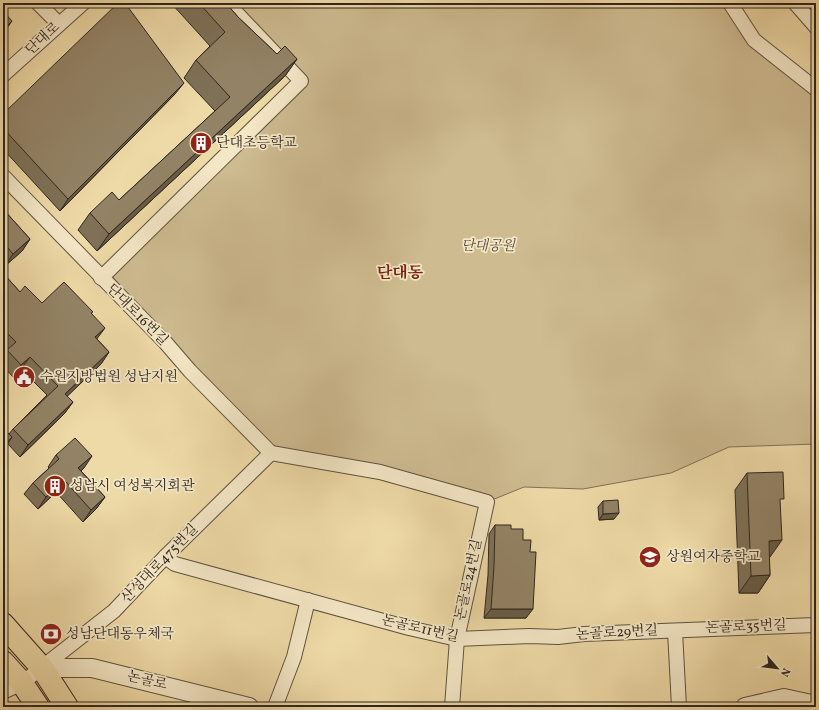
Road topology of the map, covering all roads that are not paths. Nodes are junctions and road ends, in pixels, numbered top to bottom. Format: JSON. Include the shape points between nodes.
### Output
{"nodes":[{"id":1,"x":38,"y":3,"type":"edge"},
{"id":2,"x":83,"y":3,"type":"edge"},
{"id":3,"x":227,"y":3,"type":"edge"},
{"id":4,"x":730,"y":3,"type":"edge"},
{"id":5,"x":795,"y":3,"type":"edge"},
{"id":6,"x":59,"y":24,"type":"junction"},
{"id":7,"x":816,"y":27,"type":"edge"},
{"id":8,"x":3,"y":75,"type":"edge"},
{"id":9,"x":816,"y":89,"type":"edge"},
{"id":10,"x":3,"y":176,"type":"edge"},
{"id":11,"x":101,"y":278,"type":"junction"},
{"id":12,"x":271,"y":453,"type":"junction"},
{"id":13,"x":165,"y":557,"type":"junction"},
{"id":14,"x":308,"y":600,"type":"junction"},
{"id":15,"x":3,"y":624,"type":"edge"},
{"id":16,"x":816,"y":625,"type":"edge"},
{"id":17,"x":675,"y":631,"type":"junction"},
{"id":18,"x":558,"y":637,"type":"joint"},
{"id":19,"x":456,"y":639,"type":"junction"},
{"id":20,"x":3,"y":662,"type":"edge"},
{"id":21,"x":42,"y":668,"type":"junction"},
{"id":22,"x":12,"y":687,"type":"edge"},
{"id":23,"x":816,"y":705,"type":"edge"},
{"id":24,"x":242,"y":706,"type":"edge"},
{"id":25,"x":38,"y":707,"type":"edge"},
{"id":26,"x":67,"y":707,"type":"edge"},
{"id":27,"x":275,"y":707,"type":"edge"},
{"id":28,"x":452,"y":707,"type":"edge"},
{"id":29,"x":679,"y":707,"type":"edge"},
{"id":30,"x":745,"y":707,"type":"edge"}],
"edges":[{"from":1,"to":6,"type":"street"},
{"from":2,"to":6,"type":"street","name":"단대로"},
{"from":3,"to":11,"type":"street","via":[[301,81]]},
{"from":4,"to":9,"type":"street","via":[[754,40]]},
{"from":5,"to":7,"type":"street"},
{"from":6,"to":8,"type":"street","name":"단대로"},
{"from":10,"to":11,"type":"street","name":"단대로16번길"},
{"from":11,"to":12,"type":"street","name":"단대로16번길"},
{"from":12,"to":13,"type":"street","name":"산성대로475번길"},
{"from":12,"to":19,"type":"street","name":"논골로24번길","via":[[380,472],[487,502]]},
{"from":13,"to":14,"type":"street","name":"논골로11번길","via":[[175,564]]},
{"from":13,"to":21,"type":"street","name":"산성대로475번길","via":[[114,611]]},
{"from":14,"to":19,"type":"street","name":"논골로11번길"},
{"from":14,"to":27,"type":"street","via":[[294,657]]},
{"from":15,"to":21,"type":"main road"},
{"from":16,"to":17,"type":"street","name":"논골로35번길"},
{"from":17,"to":18,"type":"street","name":"논골로29번길"},
{"from":17,"to":29,"type":"street"},
{"from":18,"to":19,"type":"street","name":"논골로11번길"},
{"from":19,"to":28,"type":"street","name":"논골로24번길"},
{"from":20,"to":22,"type":"main road"},
{"from":21,"to":22,"type":"street","name":"산성대로475번길"},
{"from":21,"to":24,"type":"street","name":"논골로","via":[[92,668]]},
{"from":21,"to":26,"type":"main road"},
{"from":22,"to":25,"type":"main road"},
{"from":23,"to":30,"type":"street","via":[[784,698]]}]}
